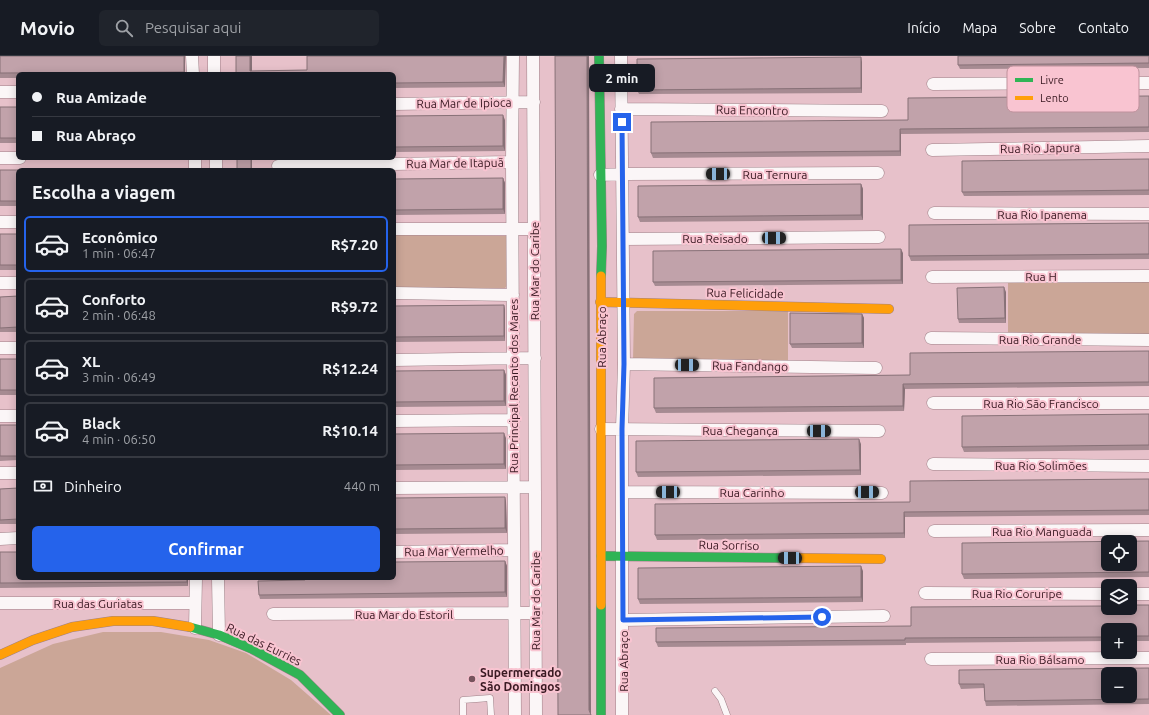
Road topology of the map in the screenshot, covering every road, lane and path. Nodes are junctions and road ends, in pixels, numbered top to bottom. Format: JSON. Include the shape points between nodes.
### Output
{"nodes":[{"id":1,"x":192,"y":56,"type":"edge"},
{"id":2,"x":214,"y":56,"type":"edge"},
{"id":3,"x":513,"y":56,"type":"edge"},
{"id":4,"x":533,"y":56,"type":"edge"},
{"id":5,"x":599,"y":56,"type":"edge"},
{"id":6,"x":621,"y":56,"type":"edge"},
{"id":7,"x":193,"y":72,"type":"edge"},
{"id":8,"x":214,"y":72,"type":"edge"},
{"id":9,"x":1139,"y":83,"type":"edge"},
{"id":10,"x":1149,"y":83,"type":"edge"},
{"id":11,"x":933,"y":84,"type":"dead end"},
{"id":12,"x":1007,"y":84,"type":"edge"},
{"id":13,"x":0,"y":92,"type":"edge"},
{"id":14,"x":16,"y":92,"type":"edge"},
{"id":15,"x":513,"y":102,"type":"junction"},
{"id":16,"x":534,"y":102,"type":"junction"},
{"id":17,"x":396,"y":104,"type":"edge"},
{"id":18,"x":622,"y":109,"type":"junction"},
{"id":19,"x":882,"y":111,"type":"dead end"},
{"id":20,"x":1149,"y":146,"type":"edge"},
{"id":21,"x":932,"y":150,"type":"dead end"},
{"id":22,"x":0,"y":158,"type":"edge"},
{"id":23,"x":16,"y":158,"type":"edge"},
{"id":24,"x":512,"y":162,"type":"junction"},
{"id":25,"x":278,"y":166,"type":"dead end"},
{"id":26,"x":878,"y":173,"type":"dead end"},
{"id":27,"x":622,"y":174,"type":"junction"},
{"id":28,"x":600,"y":175,"type":"junction"},
{"id":29,"x":934,"y":213,"type":"dead end"},
{"id":30,"x":1149,"y":214,"type":"edge"},
{"id":31,"x":0,"y":222,"type":"edge"},
{"id":32,"x":16,"y":222,"type":"edge"},
{"id":33,"x":513,"y":229,"type":"junction"},
{"id":34,"x":534,"y":229,"type":"junction"},
{"id":35,"x":396,"y":230,"type":"edge"},
{"id":36,"x":879,"y":238,"type":"dead end"},
{"id":37,"x":623,"y":239,"type":"junction"},
{"id":38,"x":1149,"y":276,"type":"edge"},
{"id":39,"x":932,"y":277,"type":"dead end"},
{"id":40,"x":0,"y":283,"type":"edge"},
{"id":41,"x":16,"y":284,"type":"edge"},
{"id":42,"x":396,"y":293,"type":"edge"},
{"id":43,"x":513,"y":295,"type":"junction"},
{"id":44,"x":600,"y":302,"type":"junction"},
{"id":45,"x":623,"y":302,"type":"junction"},
{"id":46,"x":889,"y":308,"type":"dead end"},
{"id":47,"x":931,"y":338,"type":"dead end"},
{"id":48,"x":1149,"y":340,"type":"edge"},
{"id":49,"x":0,"y":348,"type":"edge"},
{"id":50,"x":16,"y":348,"type":"edge"},
{"id":51,"x":514,"y":358,"type":"junction"},
{"id":52,"x":535,"y":358,"type":"junction"},
{"id":53,"x":396,"y":360,"type":"edge"},
{"id":54,"x":624,"y":364,"type":"junction"},
{"id":55,"x":876,"y":368,"type":"dead end"},
{"id":56,"x":934,"y":403,"type":"dead end"},
{"id":57,"x":1149,"y":403,"type":"edge"},
{"id":58,"x":0,"y":416,"type":"edge"},
{"id":59,"x":16,"y":416,"type":"edge"},
{"id":60,"x":514,"y":420,"type":"junction"},
{"id":61,"x":396,"y":421,"type":"edge"},
{"id":62,"x":601,"y":429,"type":"junction"},
{"id":63,"x":622,"y":429,"type":"junction"},
{"id":64,"x":879,"y":431,"type":"dead end"},
{"id":65,"x":933,"y":464,"type":"dead end"},
{"id":66,"x":1149,"y":466,"type":"edge"},
{"id":67,"x":0,"y":473,"type":"edge"},
{"id":68,"x":16,"y":473,"type":"edge"},
{"id":69,"x":513,"y":487,"type":"junction"},
{"id":70,"x":534,"y":487,"type":"junction"},
{"id":71,"x":396,"y":488,"type":"edge"},
{"id":72,"x":622,"y":492,"type":"junction"},
{"id":73,"x":882,"y":492,"type":"dead end"},
{"id":74,"x":1149,"y":530,"type":"edge"},
{"id":75,"x":934,"y":531,"type":"dead end"},
{"id":76,"x":16,"y":538,"type":"edge"},
{"id":77,"x":0,"y":539,"type":"edge"},
{"id":78,"x":514,"y":550,"type":"junction"},
{"id":79,"x":396,"y":552,"type":"edge"},
{"id":80,"x":601,"y":556,"type":"junction"},
{"id":81,"x":622,"y":556,"type":"junction"},
{"id":82,"x":881,"y":559,"type":"dead end"},
{"id":83,"x":196,"y":580,"type":"edge"},
{"id":84,"x":218,"y":580,"type":"edge"},
{"id":85,"x":925,"y":593,"type":"dead end"},
{"id":86,"x":1101,"y":594,"type":"edge"},
{"id":87,"x":1137,"y":594,"type":"edge"},
{"id":88,"x":1149,"y":594,"type":"edge"},
{"id":89,"x":0,"y":603,"type":"edge"},
{"id":90,"x":196,"y":606,"type":"junction"},
{"id":91,"x":515,"y":613,"type":"junction"},
{"id":92,"x":536,"y":613,"type":"junction"},
{"id":93,"x":273,"y":614,"type":"dead end"},
{"id":94,"x":884,"y":616,"type":"dead end"},
{"id":95,"x":623,"y":620,"type":"junction"},
{"id":96,"x":195,"y":628,"type":"junction"},
{"id":97,"x":219,"y":635,"type":"junction"},
{"id":98,"x":0,"y":655,"type":"edge"},
{"id":99,"x":1149,"y":658,"type":"edge"},
{"id":100,"x":931,"y":659,"type":"dead end"},
{"id":101,"x":601,"y":682,"type":"junction"},
{"id":102,"x":623,"y":682,"type":"junction"},
{"id":103,"x":715,"y":691,"type":"dead end"},
{"id":104,"x":340,"y":715,"type":"edge"},
{"id":105,"x":464,"y":715,"type":"edge"},
{"id":106,"x":491,"y":715,"type":"edge"},
{"id":107,"x":515,"y":715,"type":"edge"},
{"id":108,"x":536,"y":715,"type":"edge"},
{"id":109,"x":601,"y":715,"type":"edge"},
{"id":110,"x":622,"y":715,"type":"edge"},
{"id":111,"x":727,"y":715,"type":"edge"}],
"edges":[{"from":1,"to":7,"type":"street"},
{"from":2,"to":8,"type":"street"},
{"from":3,"to":15,"type":"street","name":"Rua Principal Recanto dos Mares"},
{"from":4,"to":16,"type":"street","name":"Rua Mar do Caribe"},
{"from":5,"to":28,"type":"street","name":"Rua Abraço"},
{"from":6,"to":18,"type":"street","name":"Rua Abraço"},
{"from":9,"to":10,"type":"street"},
{"from":11,"to":12,"type":"street"},
{"from":13,"to":14,"type":"street"},
{"from":15,"to":16,"type":"street","name":"Rua Mar de Ipioca"},
{"from":15,"to":17,"type":"street","name":"Rua Mar de Ipioca"},
{"from":15,"to":24,"type":"street","name":"Rua Principal Recanto dos Mares"},
{"from":16,"to":34,"type":"street","name":"Rua Mar do Caribe"},
{"from":18,"to":19,"type":"street","name":"Rua Encontro"},
{"from":18,"to":27,"type":"street","name":"Rua Abraço"},
{"from":20,"to":21,"type":"street","name":"Rua Rio Japura"},
{"from":22,"to":23,"type":"street"},
{"from":24,"to":25,"type":"street","name":"Rua Mar de Itapuã"},
{"from":24,"to":33,"type":"street","name":"Rua Principal Recanto dos Mares"},
{"from":26,"to":27,"type":"street","name":"Rua Ternura"},
{"from":27,"to":28,"type":"street","name":"Rua Ternura"},
{"from":27,"to":37,"type":"street","name":"Rua Abraço"},
{"from":28,"to":44,"type":"street","name":"Rua Abraço"},
{"from":29,"to":30,"type":"street","name":"Rua Rio Ipanema"},
{"from":31,"to":32,"type":"street"},
{"from":33,"to":34,"type":"street"},
{"from":33,"to":35,"type":"street"},
{"from":33,"to":43,"type":"street","name":"Rua Principal Recanto dos Mares"},
{"from":34,"to":52,"type":"street","name":"Rua Mar do Caribe"},
{"from":36,"to":37,"type":"street","name":"Rua Reisado"},
{"from":37,"to":45,"type":"street","name":"Rua Abraço"},
{"from":38,"to":39,"type":"street","name":"Rua H"},
{"from":40,"to":41,"type":"street"},
{"from":42,"to":43,"type":"street"},
{"from":43,"to":51,"type":"street","name":"Rua Principal Recanto dos Mares"},
{"from":44,"to":45,"type":"street","name":"Rua Felicidade"},
{"from":44,"to":62,"type":"street","name":"Rua Abraço"},
{"from":45,"to":46,"type":"street","name":"Rua Felicidade"},
{"from":45,"to":54,"type":"street","name":"Rua Abraço"},
{"from":47,"to":48,"type":"street","name":"Rua Rio Grande"},
{"from":49,"to":50,"type":"street"},
{"from":51,"to":52,"type":"street"},
{"from":51,"to":53,"type":"street"},
{"from":51,"to":60,"type":"street","name":"Rua Principal Recanto dos Mares"},
{"from":52,"to":70,"type":"street","name":"Rua Mar do Caribe"},
{"from":54,"to":55,"type":"street","name":"Rua Fandango"},
{"from":54,"to":63,"type":"street","name":"Rua Abraço"},
{"from":56,"to":57,"type":"street","name":"Rua Rio São Francisco"},
{"from":58,"to":59,"type":"street"},
{"from":60,"to":61,"type":"street"},
{"from":60,"to":69,"type":"street","name":"Rua Principal Recanto dos Mares"},
{"from":62,"to":63,"type":"street","name":"Rua Chegança"},
{"from":62,"to":80,"type":"street","name":"Rua Abraço"},
{"from":63,"to":64,"type":"street","name":"Rua Chegança"},
{"from":63,"to":72,"type":"street","name":"Rua Abraço"},
{"from":65,"to":66,"type":"street","name":"Rua Rio Solimões"},
{"from":67,"to":68,"type":"street"},
{"from":69,"to":70,"type":"street"},
{"from":69,"to":71,"type":"street"},
{"from":69,"to":78,"type":"street","name":"Rua Principal Recanto dos Mares"},
{"from":70,"to":92,"type":"street","name":"Rua Mar do Caribe"},
{"from":72,"to":73,"type":"street","name":"Rua Carinho"},
{"from":72,"to":81,"type":"street","name":"Rua Abraço"},
{"from":74,"to":75,"type":"street","name":"Rua Rio Manguada"},
{"from":76,"to":77,"type":"street"},
{"from":78,"to":79,"type":"street","name":"Rua Mar Vermelho"},
{"from":78,"to":91,"type":"street","name":"Rua Principal Recanto dos Mares"},
{"from":80,"to":81,"type":"street","name":"Rua Sorriso"},
{"from":80,"to":101,"type":"street","name":"Rua Abraço"},
{"from":81,"to":82,"type":"street","name":"Rua Sorriso"},
{"from":81,"to":95,"type":"street","name":"Rua Abraço"},
{"from":83,"to":90,"type":"street"},
{"from":84,"to":97,"type":"street"},
{"from":85,"to":86,"type":"street","name":"Rua Rio Coruripe"},
{"from":87,"to":88,"type":"street"},
{"from":89,"to":90,"type":"street","name":"Rua das Guriatas"},
{"from":90,"to":96,"type":"street"},
{"from":91,"to":92,"type":"street","name":"Rua Mar do Estoril"},
{"from":91,"to":93,"type":"street","name":"Rua Mar do Estoril"},
{"from":91,"to":107,"type":"street","name":"Rua Principal Recanto dos Mares"},
{"from":92,"to":108,"type":"street","name":"Rua Mar do Caribe"},
{"from":94,"to":95,"type":"street"},
{"from":95,"to":102,"type":"street","name":"Rua Abraço"},
{"from":96,"to":97,"type":"street","name":"Rua das Eurries"},
{"from":96,"to":98,"type":"street","name":"Rua das Eurries","via":[[153,622],[113,621],[72,627],[33,640]]},
{"from":97,"to":104,"type":"street","name":"Rua das Eurries","via":[[252,649],[300,675]]},
{"from":99,"to":100,"type":"street","name":"Rua Rio Bálsamo"},
{"from":101,"to":102,"type":"street"},
{"from":101,"to":109,"type":"street","name":"Rua Abraço"},
{"from":102,"to":110,"type":"street","name":"Rua Abraço"},
{"from":103,"to":111,"type":"lane"},
{"from":105,"to":106,"type":"lane","via":[[463,700],[490,698]]}]}
